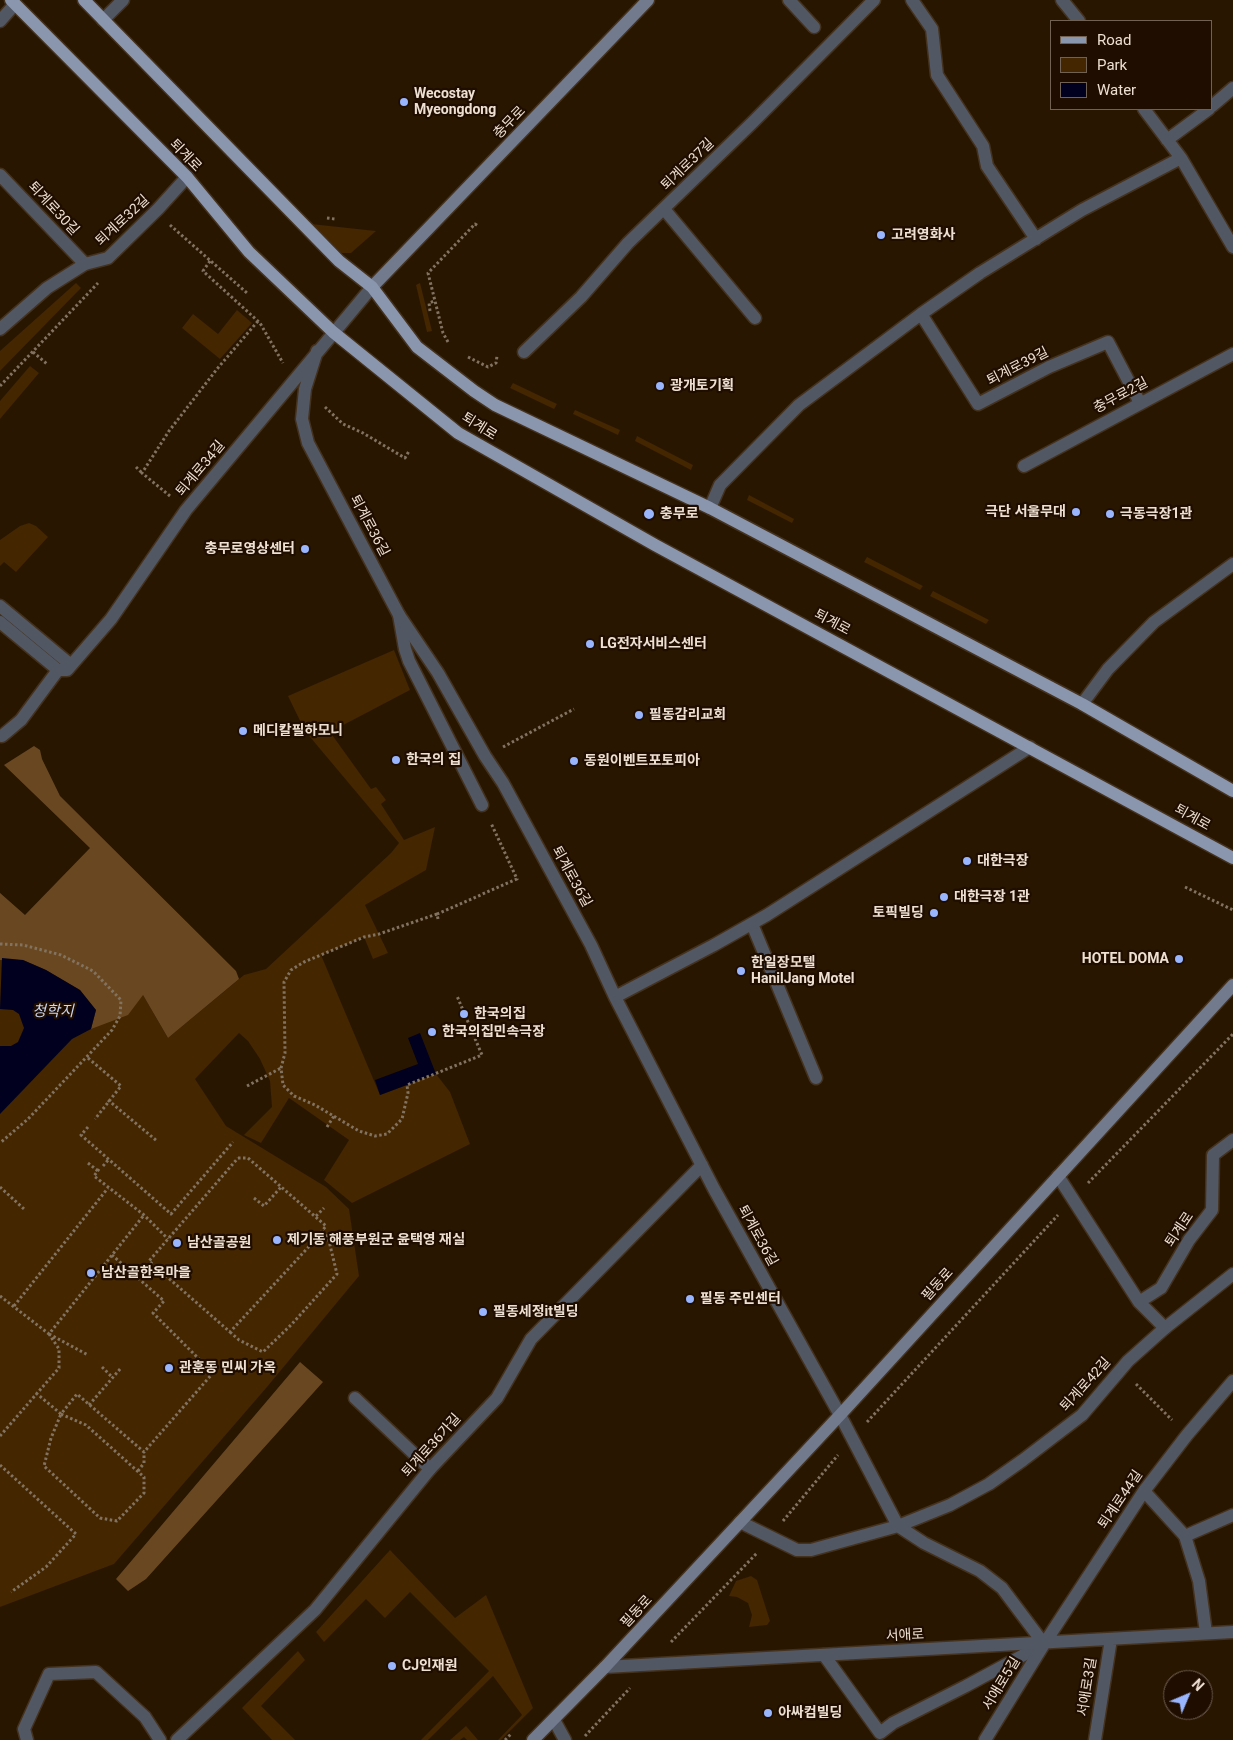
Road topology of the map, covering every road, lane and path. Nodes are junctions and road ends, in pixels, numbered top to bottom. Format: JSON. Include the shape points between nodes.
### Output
{"nodes":[{"id":1,"x":84,"y":0,"type":"edge"},
{"id":2,"x":123,"y":0,"type":"edge"},
{"id":3,"x":648,"y":0,"type":"edge"},
{"id":4,"x":790,"y":0,"type":"edge"},
{"id":5,"x":874,"y":0,"type":"edge"},
{"id":6,"x":912,"y":0,"type":"edge"},
{"id":7,"x":1062,"y":0,"type":"edge"},
{"id":8,"x":13,"y":2,"type":"edge"},
{"id":9,"x":103,"y":20,"type":"junction"},
{"id":10,"x":1078,"y":20,"type":"edge"},
{"id":11,"x":0,"y":21,"type":"edge"},
{"id":12,"x":814,"y":27,"type":"dead end"},
{"id":13,"x":1233,"y":88,"type":"edge"},
{"id":14,"x":1213,"y":105,"type":"edge"},
{"id":15,"x":1145,"y":110,"type":"edge"},
{"id":16,"x":1208,"y":110,"type":"edge"},
{"id":17,"x":1167,"y":140,"type":"junction"},
{"id":18,"x":1181,"y":158,"type":"junction"},
{"id":19,"x":0,"y":175,"type":"edge"},
{"id":20,"x":187,"y":177,"type":"junction"},
{"id":21,"x":664,"y":209,"type":"junction"},
{"id":22,"x":165,"y":223,"type":"dead end"},
{"id":23,"x":478,"y":226,"type":"dead end"},
{"id":24,"x":455,"y":232,"type":"dead end"},
{"id":25,"x":461,"y":238,"type":"junction"},
{"id":26,"x":1036,"y":239,"type":"junction"},
{"id":27,"x":1233,"y":247,"type":"edge"},
{"id":28,"x":210,"y":261,"type":"junction"},
{"id":29,"x":85,"y":264,"type":"junction"},
{"id":30,"x":372,"y":288,"type":"junction"},
{"id":31,"x":88,"y":293,"type":"dead end"},
{"id":32,"x":247,"y":293,"type":"dead end"},
{"id":33,"x":434,"y":301,"type":"junction"},
{"id":34,"x":430,"y":311,"type":"dead end"},
{"id":35,"x":921,"y":314,"type":"junction"},
{"id":36,"x":755,"y":318,"type":"dead end"},
{"id":37,"x":258,"y":322,"type":"junction"},
{"id":38,"x":0,"y":329,"type":"edge"},
{"id":39,"x":333,"y":332,"type":"junction"},
{"id":40,"x":450,"y":345,"type":"dead end"},
{"id":41,"x":317,"y":351,"type":"junction"},
{"id":42,"x":33,"y":352,"type":"junction"},
{"id":43,"x":524,"y":352,"type":"dead end"},
{"id":44,"x":463,"y":354,"type":"dead end"},
{"id":45,"x":1233,"y":354,"type":"edge"},
{"id":46,"x":497,"y":356,"type":"dead end"},
{"id":47,"x":47,"y":364,"type":"dead end"},
{"id":48,"x":295,"y":378,"type":"junction"},
{"id":49,"x":0,"y":386,"type":"edge"},
{"id":50,"x":305,"y":389,"type":"junction"},
{"id":51,"x":1140,"y":403,"type":"junction"},
{"id":52,"x":409,"y":451,"type":"dead end"},
{"id":53,"x":1024,"y":466,"type":"dead end"},
{"id":54,"x":136,"y":467,"type":"dead end"},
{"id":55,"x":142,"y":473,"type":"junction"},
{"id":56,"x":710,"y":508,"type":"junction"},
{"id":57,"x":186,"y":510,"type":"junction"},
{"id":58,"x":1233,"y":564,"type":"edge"},
{"id":59,"x":0,"y":606,"type":"edge"},
{"id":60,"x":399,"y":615,"type":"junction"},
{"id":61,"x":0,"y":622,"type":"edge"},
{"id":62,"x":71,"y":665,"type":"junction"},
{"id":63,"x":58,"y":670,"type":"junction"},
{"id":64,"x":1082,"y":704,"type":"junction"},
{"id":65,"x":574,"y":709,"type":"dead end"},
{"id":66,"x":2,"y":736,"type":"dead end"},
{"id":67,"x":1030,"y":747,"type":"junction"},
{"id":68,"x":485,"y":756,"type":"junction"},
{"id":69,"x":1233,"y":791,"type":"edge"},
{"id":70,"x":482,"y":804,"type":"joint"},
{"id":71,"x":1233,"y":858,"type":"edge"},
{"id":72,"x":1185,"y":887,"type":"dead end"},
{"id":73,"x":1233,"y":910,"type":"edge"},
{"id":74,"x":436,"y":914,"type":"junction"},
{"id":75,"x":438,"y":919,"type":"dead end"},
{"id":76,"x":752,"y":924,"type":"junction"},
{"id":77,"x":0,"y":944,"type":"edge"},
{"id":78,"x":1233,"y":985,"type":"edge"},
{"id":79,"x":457,"y":996,"type":"dead end"},
{"id":80,"x":615,"y":997,"type":"junction"},
{"id":81,"x":1233,"y":1034,"type":"edge"},
{"id":82,"x":88,"y":1058,"type":"junction"},
{"id":83,"x":281,"y":1068,"type":"junction"},
{"id":84,"x":816,"y":1078,"type":"dead end"},
{"id":85,"x":247,"y":1086,"type":"dead end"},
{"id":86,"x":108,"y":1100,"type":"junction"},
{"id":87,"x":334,"y":1116,"type":"junction"},
{"id":88,"x":95,"y":1119,"type":"dead end"},
{"id":89,"x":88,"y":1127,"type":"dead end"},
{"id":90,"x":327,"y":1127,"type":"dead end"},
{"id":91,"x":1233,"y":1140,"type":"edge"},
{"id":92,"x":157,"y":1141,"type":"dead end"},
{"id":93,"x":233,"y":1142,"type":"dead end"},
{"id":94,"x":0,"y":1143,"type":"edge"},
{"id":95,"x":109,"y":1159,"type":"junction"},
{"id":96,"x":88,"y":1162,"type":"dead end"},
{"id":97,"x":702,"y":1165,"type":"junction"},
{"id":98,"x":103,"y":1166,"type":"dead end"},
{"id":99,"x":1058,"y":1176,"type":"junction"},
{"id":100,"x":282,"y":1186,"type":"junction"},
{"id":101,"x":0,"y":1187,"type":"edge"},
{"id":102,"x":108,"y":1188,"type":"junction"},
{"id":103,"x":254,"y":1198,"type":"dead end"},
{"id":104,"x":1073,"y":1199,"type":"junction"},
{"id":105,"x":324,"y":1208,"type":"dead end"},
{"id":106,"x":24,"y":1209,"type":"dead end"},
{"id":107,"x":144,"y":1215,"type":"junction"},
{"id":108,"x":316,"y":1216,"type":"junction"},
{"id":109,"x":322,"y":1231,"type":"junction"},
{"id":110,"x":168,"y":1239,"type":"junction"},
{"id":111,"x":112,"y":1255,"type":"junction"},
{"id":112,"x":1233,"y":1274,"type":"edge"},
{"id":113,"x":1,"y":1298,"type":"edge"},
{"id":114,"x":1139,"y":1302,"type":"junction"},
{"id":115,"x":14,"y":1306,"type":"junction"},
{"id":116,"x":1165,"y":1328,"type":"junction"},
{"id":117,"x":230,"y":1332,"type":"junction"},
{"id":118,"x":49,"y":1334,"type":"junction"},
{"id":119,"x":88,"y":1354,"type":"dead end"},
{"id":120,"x":102,"y":1367,"type":"dead end"},
{"id":121,"x":121,"y":1368,"type":"dead end"},
{"id":122,"x":1122,"y":1368,"type":"junction"},
{"id":123,"x":112,"y":1377,"type":"junction"},
{"id":124,"x":1233,"y":1382,"type":"edge"},
{"id":125,"x":36,"y":1393,"type":"junction"},
{"id":126,"x":355,"y":1398,"type":"dead end"},
{"id":127,"x":89,"y":1405,"type":"junction"},
{"id":128,"x":61,"y":1414,"type":"junction"},
{"id":129,"x":840,"y":1415,"type":"junction"},
{"id":130,"x":1187,"y":1435,"type":"junction"},
{"id":131,"x":0,"y":1436,"type":"edge"},
{"id":132,"x":852,"y":1438,"type":"junction"},
{"id":133,"x":144,"y":1452,"type":"junction"},
{"id":134,"x":0,"y":1464,"type":"edge"},
{"id":135,"x":430,"y":1469,"type":"junction"},
{"id":136,"x":138,"y":1471,"type":"junction"},
{"id":137,"x":1144,"y":1490,"type":"junction"},
{"id":138,"x":1233,"y":1515,"type":"edge"},
{"id":139,"x":740,"y":1522,"type":"junction"},
{"id":140,"x":898,"y":1526,"type":"junction"},
{"id":141,"x":1185,"y":1536,"type":"junction"},
{"id":142,"x":769,"y":1537,"type":"junction"},
{"id":143,"x":11,"y":1592,"type":"dead end"},
{"id":144,"x":1233,"y":1632,"type":"edge"},
{"id":145,"x":1206,"y":1633,"type":"junction"},
{"id":146,"x":1110,"y":1639,"type":"junction"},
{"id":147,"x":1044,"y":1644,"type":"junction"},
{"id":148,"x":824,"y":1655,"type":"junction"},
{"id":149,"x":652,"y":1664,"type":"junction"},
{"id":150,"x":606,"y":1667,"type":"junction"},
{"id":151,"x":554,"y":1720,"type":"junction"},
{"id":152,"x":879,"y":1736,"type":"edge"},
{"id":153,"x":27,"y":1740,"type":"edge"},
{"id":154,"x":160,"y":1740,"type":"edge"},
{"id":155,"x":177,"y":1740,"type":"edge"},
{"id":156,"x":533,"y":1740,"type":"edge"},
{"id":157,"x":565,"y":1740,"type":"edge"},
{"id":158,"x":581,"y":1740,"type":"edge"},
{"id":159,"x":985,"y":1740,"type":"edge"},
{"id":160,"x":1095,"y":1740,"type":"edge"}],
"edges":[{"from":1,"to":9,"type":"main road","name":"퇴계로"},
{"from":2,"to":9,"type":"street"},
{"from":3,"to":30,"type":"street","name":"충무로"},
{"from":4,"to":12,"type":"street"},
{"from":5,"to":21,"type":"street","name":"퇴계로37길"},
{"from":6,"to":26,"type":"street","via":[[932,29],[938,75],[983,146],[988,166]]},
{"from":7,"to":10,"type":"street"},
{"from":8,"to":11,"type":"street"},
{"from":8,"to":20,"type":"main road","name":"퇴계로"},
{"from":9,"to":30,"type":"main road","name":"퇴계로","via":[[339,261]]},
{"from":13,"to":14,"type":"street"},
{"from":15,"to":17,"type":"street"},
{"from":16,"to":17,"type":"street"},
{"from":17,"to":18,"type":"street"},
{"from":18,"to":26,"type":"street","via":[[1082,210]]},
{"from":18,"to":27,"type":"street"},
{"from":19,"to":29,"type":"street","name":"퇴계로30길"},
{"from":20,"to":29,"type":"street","name":"퇴계로32길","via":[[108,258]]},
{"from":20,"to":39,"type":"main road","name":"퇴계로","via":[[249,252]]},
{"from":21,"to":36,"type":"street"},
{"from":21,"to":43,"type":"street","name":"퇴계로37길"},
{"from":22,"to":28,"type":"path"},
{"from":23,"to":25,"type":"path","via":[[475,224]]},
{"from":24,"to":25,"type":"path"},
{"from":25,"to":33,"type":"path","via":[[428,273]]},
{"from":26,"to":35,"type":"street"},
{"from":28,"to":32,"type":"path"},
{"from":28,"to":37,"type":"path","via":[[203,271]]},
{"from":29,"to":38,"type":"street","name":"퇴계로32길","via":[[47,288]]},
{"from":30,"to":39,"type":"street","name":"퇴계로34길"},
{"from":30,"to":56,"type":"main road","name":"퇴계로","via":[[417,348],[495,405]]},
{"from":31,"to":42,"type":"path"},
{"from":33,"to":34,"type":"path","via":[[429,303]]},
{"from":33,"to":40,"type":"path"},
{"from":35,"to":51,"type":"street","name":"퇴계로39길","via":[[978,404],[1049,367],[1108,342]]},
{"from":35,"to":56,"type":"street","via":[[799,405],[720,485]]},
{"from":37,"to":48,"type":"path","via":[[284,366]]},
{"from":37,"to":55,"type":"path","via":[[169,431]]},
{"from":39,"to":41,"type":"street","name":"퇴계로34길"},
{"from":39,"to":67,"type":"main road","name":"퇴계로","via":[[430,412],[486,449],[655,545]]},
{"from":41,"to":48,"type":"street","name":"퇴계로34길"},
{"from":41,"to":50,"type":"street","name":"퇴계로36길"},
{"from":42,"to":47,"type":"path"},
{"from":42,"to":49,"type":"path"},
{"from":44,"to":46,"type":"path","via":[[488,367],[496,363]]},
{"from":45,"to":51,"type":"street","name":"충무로2길"},
{"from":48,"to":57,"type":"street","name":"퇴계로34길"},
{"from":50,"to":52,"type":"path","via":[[343,424],[405,458]]},
{"from":50,"to":60,"type":"street","name":"퇴계로36길","via":[[302,419],[308,443]]},
{"from":51,"to":53,"type":"street","name":"충무로2길"},
{"from":54,"to":55,"type":"path"},
{"from":55,"to":57,"type":"path"},
{"from":56,"to":64,"type":"main road","name":"퇴계로"},
{"from":57,"to":62,"type":"street","name":"퇴계로34길","via":[[111,619]]},
{"from":58,"to":64,"type":"street","via":[[1154,622],[1108,669]]},
{"from":59,"to":62,"type":"street"},
{"from":60,"to":68,"type":"street","name":"퇴계로36길","via":[[438,673]]},
{"from":60,"to":70,"type":"street","via":[[409,661]]},
{"from":61,"to":63,"type":"street"},
{"from":62,"to":63,"type":"street","name":"퇴계로34길","via":[[67,670]]},
{"from":63,"to":66,"type":"street","via":[[21,720]]},
{"from":64,"to":69,"type":"main road","name":"퇴계로"},
{"from":65,"to":68,"type":"path"},
{"from":67,"to":71,"type":"main road","name":"퇴계로"},
{"from":67,"to":76,"type":"street"},
{"from":68,"to":80,"type":"street","name":"퇴계로36길","via":[[591,945]]},
{"from":70,"to":74,"type":"path","via":[[517,879]]},
{"from":72,"to":73,"type":"path"},
{"from":74,"to":75,"type":"path"},
{"from":74,"to":83,"type":"path","via":[[364,937],[291,970],[284,982],[285,1053]]},
{"from":76,"to":80,"type":"street"},
{"from":76,"to":84,"type":"street"},
{"from":77,"to":82,"type":"path","via":[[23,945],[61,955],[93,971],[121,1000],[120,1016]]},
{"from":78,"to":99,"type":"street","name":"필동로"},
{"from":79,"to":87,"type":"path","via":[[482,1055],[407,1085],[402,1119],[387,1134],[375,1136],[359,1131]]},
{"from":80,"to":97,"type":"street","name":"퇴계로36길"},
{"from":81,"to":104,"type":"path"},
{"from":82,"to":86,"type":"path","via":[[121,1086]]},
{"from":82,"to":94,"type":"path"},
{"from":83,"to":85,"type":"path"},
{"from":83,"to":87,"type":"path","via":[[283,1085],[294,1096]]},
{"from":86,"to":88,"type":"path"},
{"from":86,"to":92,"type":"path"},
{"from":87,"to":90,"type":"path"},
{"from":89,"to":95,"type":"path","via":[[81,1135]]},
{"from":91,"to":114,"type":"street","name":"퇴계로","via":[[1213,1155],[1212,1210],[1189,1240],[1161,1288]]},
{"from":93,"to":95,"type":"path","via":[[171,1214]]},
{"from":95,"to":98,"type":"path"},
{"from":96,"to":102,"type":"path","via":[[99,1170],[94,1176]]},
{"from":97,"to":129,"type":"street","name":"퇴계로36길"},
{"from":97,"to":135,"type":"street","name":"퇴계로36가길","via":[[531,1339],[497,1398]]},
{"from":99,"to":104,"type":"street"},
{"from":99,"to":129,"type":"street","name":"필동로"},
{"from":100,"to":103,"type":"path","via":[[264,1206]]},
{"from":100,"to":108,"type":"path"},
{"from":100,"to":110,"type":"path","via":[[248,1158],[238,1158]]},
{"from":101,"to":106,"type":"path"},
{"from":102,"to":107,"type":"path"},
{"from":102,"to":115,"type":"path"},
{"from":104,"to":114,"type":"street"},
{"from":104,"to":132,"type":"path"},
{"from":105,"to":108,"type":"path"},
{"from":107,"to":110,"type":"path"},
{"from":107,"to":111,"type":"path"},
{"from":108,"to":109,"type":"path","via":[[326,1226]]},
{"from":109,"to":117,"type":"path"},
{"from":109,"to":117,"type":"path","via":[[328,1237],[337,1274],[291,1325],[263,1352]]},
{"from":110,"to":117,"type":"path","via":[[149,1262]]},
{"from":111,"to":118,"type":"path"},
{"from":111,"to":133,"type":"path","via":[[164,1301],[153,1313],[212,1373]]},
{"from":112,"to":116,"type":"street","name":"퇴계로42길"},
{"from":113,"to":115,"type":"path"},
{"from":114,"to":116,"type":"street"},
{"from":115,"to":118,"type":"path"},
{"from":116,"to":122,"type":"street","name":"퇴계로42길"},
{"from":118,"to":119,"type":"path"},
{"from":118,"to":125,"type":"path","via":[[59,1349],[59,1368]]},
{"from":120,"to":123,"type":"path"},
{"from":121,"to":123,"type":"path"},
{"from":122,"to":130,"type":"path"},
{"from":122,"to":140,"type":"street","name":"퇴계로42길","via":[[1082,1415],[989,1484],[950,1505]]},
{"from":123,"to":127,"type":"path"},
{"from":124,"to":130,"type":"street","name":"퇴계로44길"},
{"from":125,"to":128,"type":"path"},
{"from":125,"to":131,"type":"path"},
{"from":126,"to":135,"type":"street"},
{"from":127,"to":128,"type":"path","via":[[77,1394]]},
{"from":127,"to":133,"type":"path"},
{"from":128,"to":136,"type":"path","via":[[86,1425]]},
{"from":128,"to":136,"type":"path","via":[[44,1466],[100,1518],[117,1521],[144,1493],[144,1477]]},
{"from":129,"to":132,"type":"street"},
{"from":129,"to":139,"type":"street","name":"필동로"},
{"from":130,"to":137,"type":"street","name":"퇴계로44길"},
{"from":132,"to":140,"type":"street"},
{"from":132,"to":142,"type":"path"},
{"from":133,"to":136,"type":"path","via":[[144,1463]]},
{"from":134,"to":143,"type":"path","via":[[76,1534],[46,1567]]},
{"from":135,"to":155,"type":"street","name":"퇴계로36가길","via":[[315,1610]]},
{"from":137,"to":141,"type":"street"},
{"from":137,"to":147,"type":"street","name":"퇴계로44길"},
{"from":138,"to":141,"type":"street"},
{"from":139,"to":142,"type":"street"},
{"from":139,"to":150,"type":"street","name":"필동로"},
{"from":140,"to":142,"type":"street","via":[[812,1550],[797,1550]]},
{"from":140,"to":147,"type":"street","via":[[980,1571],[1002,1588]]},
{"from":141,"to":145,"type":"street","via":[[1199,1581]]},
{"from":142,"to":149,"type":"path"},
{"from":144,"to":145,"type":"street","name":"서애로"},
{"from":145,"to":146,"type":"street","name":"서애로"},
{"from":146,"to":147,"type":"street","name":"서애로"},
{"from":146,"to":160,"type":"street","name":"서애로3길"},
{"from":147,"to":148,"type":"street","name":"서애로"},
{"from":147,"to":152,"type":"street","via":[[892,1723]]},
{"from":147,"to":159,"type":"street","name":"서애로5길"},
{"from":148,"to":149,"type":"street","name":"서애로"},
{"from":148,"to":152,"type":"street"},
{"from":149,"to":150,"type":"street","name":"서애로"},
{"from":149,"to":158,"type":"path"},
{"from":150,"to":151,"type":"street","name":"필동로"},
{"from":151,"to":156,"type":"street","name":"필동로"},
{"from":151,"to":157,"type":"street"},
{"from":153,"to":154,"type":"street","via":[[24,1729],[49,1674],[96,1672],[146,1717]]}]}
